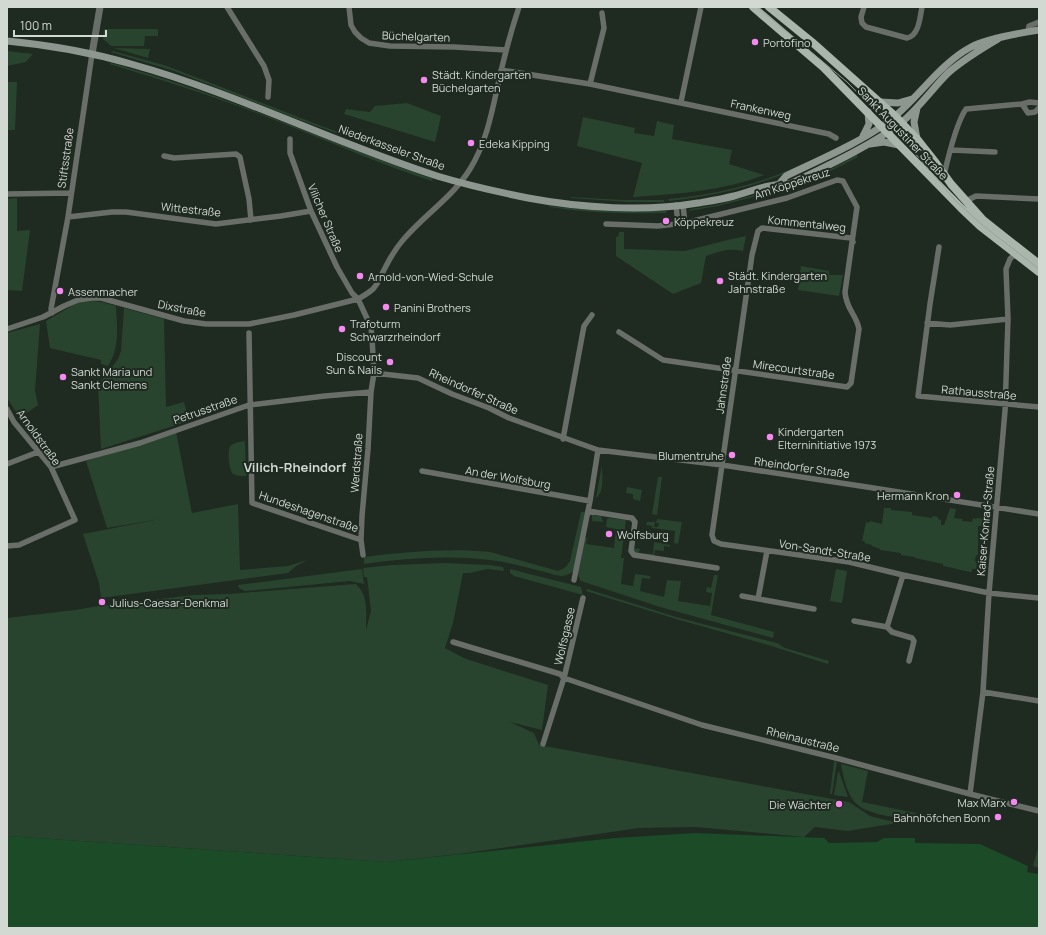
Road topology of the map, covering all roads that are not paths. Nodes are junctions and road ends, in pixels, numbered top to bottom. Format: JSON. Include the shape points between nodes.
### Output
{"nodes":[{"id":1,"x":100,"y":7,"type":"edge"},
{"id":2,"x":227,"y":7,"type":"edge"},
{"id":3,"x":349,"y":7,"type":"edge"},
{"id":4,"x":520,"y":7,"type":"edge"},
{"id":5,"x":702,"y":7,"type":"edge"},
{"id":6,"x":753,"y":7,"type":"edge"},
{"id":7,"x":769,"y":7,"type":"edge"},
{"id":8,"x":864,"y":7,"type":"edge"},
{"id":9,"x":922,"y":7,"type":"edge"},
{"id":10,"x":602,"y":13,"type":"dead end"},
{"id":11,"x":1039,"y":22,"type":"edge"},
{"id":12,"x":1039,"y":30,"type":"edge"},
{"id":13,"x":1028,"y":32,"type":"junction"},
{"id":14,"x":998,"y":39,"type":"junction"},
{"id":15,"x":7,"y":41,"type":"edge"},
{"id":16,"x":506,"y":50,"type":"junction"},
{"id":17,"x":92,"y":54,"type":"junction"},
{"id":18,"x":501,"y":70,"type":"junction"},
{"id":19,"x":590,"y":84,"type":"junction"},
{"id":20,"x":268,"y":97,"type":"dead end"},
{"id":21,"x":914,"y":98,"type":"junction"},
{"id":22,"x":681,"y":102,"type":"junction"},
{"id":23,"x":880,"y":102,"type":"junction"},
{"id":24,"x":1039,"y":103,"type":"edge"},
{"id":25,"x":1022,"y":104,"type":"junction"},
{"id":26,"x":918,"y":106,"type":"junction"},
{"id":27,"x":1039,"y":108,"type":"edge"},
{"id":28,"x":868,"y":112,"type":"junction"},
{"id":29,"x":895,"y":116,"type":"junction"},
{"id":30,"x":901,"y":122,"type":"junction"},
{"id":31,"x":884,"y":129,"type":"junction"},
{"id":32,"x":836,"y":138,"type":"dead end"},
{"id":33,"x":862,"y":138,"type":"junction"},
{"id":34,"x":290,"y":139,"type":"dead end"},
{"id":35,"x":917,"y":140,"type":"junction"},
{"id":36,"x":899,"y":145,"type":"junction"},
{"id":37,"x":864,"y":146,"type":"junction"},
{"id":38,"x":951,"y":150,"type":"junction"},
{"id":39,"x":995,"y":152,"type":"dead end"},
{"id":40,"x":164,"y":156,"type":"dead end"},
{"id":41,"x":944,"y":175,"type":"junction"},
{"id":42,"x":460,"y":182,"type":"junction"},
{"id":43,"x":780,"y":184,"type":"junction"},
{"id":44,"x":71,"y":193,"type":"junction"},
{"id":45,"x":7,"y":194,"type":"edge"},
{"id":46,"x":1039,"y":199,"type":"edge"},
{"id":47,"x":70,"y":200,"type":"junction"},
{"id":48,"x":966,"y":201,"type":"junction"},
{"id":49,"x":680,"y":205,"type":"junction"},
{"id":50,"x":311,"y":211,"type":"junction"},
{"id":51,"x":92,"y":216,"type":"junction"},
{"id":52,"x":68,"y":217,"type":"junction"},
{"id":53,"x":251,"y":220,"type":"junction"},
{"id":54,"x":606,"y":224,"type":"dead end"},
{"id":55,"x":682,"y":224,"type":"junction"},
{"id":56,"x":758,"y":231,"type":"joint"},
{"id":57,"x":853,"y":242,"type":"junction"},
{"id":58,"x":939,"y":247,"type":"dead end"},
{"id":59,"x":1019,"y":256,"type":"junction"},
{"id":60,"x":1039,"y":264,"type":"edge"},
{"id":61,"x":1039,"y":272,"type":"edge"},
{"id":62,"x":358,"y":299,"type":"junction"},
{"id":63,"x":52,"y":313,"type":"junction"},
{"id":64,"x":592,"y":315,"type":"dead end"},
{"id":65,"x":1008,"y":319,"type":"junction"},
{"id":66,"x":927,"y":323,"type":"junction"},
{"id":67,"x":7,"y":329,"type":"edge"},
{"id":68,"x":619,"y":332,"type":"dead end"},
{"id":69,"x":249,"y":333,"type":"dead end"},
{"id":70,"x":735,"y":371,"type":"junction"},
{"id":71,"x":374,"y":373,"type":"junction"},
{"id":72,"x":371,"y":392,"type":"junction"},
{"id":73,"x":1005,"y":404,"type":"junction"},
{"id":74,"x":249,"y":405,"type":"junction"},
{"id":75,"x":1039,"y":407,"type":"edge"},
{"id":76,"x":7,"y":409,"type":"edge"},
{"id":77,"x":563,"y":439,"type":"junction"},
{"id":78,"x":598,"y":450,"type":"junction"},
{"id":79,"x":38,"y":452,"type":"junction"},
{"id":80,"x":7,"y":464,"type":"edge"},
{"id":81,"x":722,"y":465,"type":"junction"},
{"id":82,"x":51,"y":467,"type":"junction"},
{"id":83,"x":422,"y":472,"type":"dead end"},
{"id":84,"x":590,"y":501,"type":"junction"},
{"id":85,"x":996,"y":507,"type":"junction"},
{"id":86,"x":588,"y":511,"type":"junction"},
{"id":87,"x":1039,"y":514,"type":"edge"},
{"id":88,"x":361,"y":540,"type":"junction"},
{"id":89,"x":714,"y":542,"type":"joint"},
{"id":90,"x":7,"y":546,"type":"edge"},
{"id":91,"x":767,"y":551,"type":"junction"},
{"id":92,"x":363,"y":555,"type":"dead end"},
{"id":93,"x":717,"y":568,"type":"dead end"},
{"id":94,"x":902,"y":575,"type":"junction"},
{"id":95,"x":574,"y":580,"type":"dead end"},
{"id":96,"x":988,"y":593,"type":"junction"},
{"id":97,"x":742,"y":596,"type":"dead end"},
{"id":98,"x":583,"y":598,"type":"dead end"},
{"id":99,"x":1039,"y":598,"type":"edge"},
{"id":100,"x":758,"y":599,"type":"junction"},
{"id":101,"x":814,"y":609,"type":"dead end"},
{"id":102,"x":854,"y":621,"type":"dead end"},
{"id":103,"x":888,"y":627,"type":"junction"},
{"id":104,"x":453,"y":642,"type":"dead end"},
{"id":105,"x":909,"y":661,"type":"dead end"},
{"id":106,"x":564,"y":678,"type":"junction"},
{"id":107,"x":982,"y":692,"type":"junction"},
{"id":108,"x":1039,"y":701,"type":"edge"},
{"id":109,"x":543,"y":744,"type":"dead end"},
{"id":110,"x":970,"y":794,"type":"junction"},
{"id":111,"x":1039,"y":811,"type":"edge"}],
"edges":[{"from":1,"to":17,"type":"street","name":"Stiftsstraße"},
{"from":2,"to":20,"type":"street","via":[[264,66],[269,80]]},
{"from":3,"to":16,"type":"street","name":"Büchelgarten","via":[[353,29],[369,43]]},
{"from":4,"to":16,"type":"street"},
{"from":5,"to":22,"type":"street"},
{"from":6,"to":28,"type":"main road","name":"Sankt Augustiner Straße","via":[[823,67]]},
{"from":7,"to":23,"type":"main road","name":"Sankt Augustiner Straße"},
{"from":8,"to":9,"type":"street","via":[[861,17],[866,27],[909,38],[915,34]]},
{"from":10,"to":19,"type":"street","via":[[604,28]]},
{"from":11,"to":13,"type":"street","via":[[1029,26]]},
{"from":12,"to":13,"type":"main road"},
{"from":13,"to":14,"type":"main road"},
{"from":14,"to":21,"type":"main road","via":[[971,47],[950,62]]},
{"from":14,"to":26,"type":"main road","via":[[948,74]]},
{"from":15,"to":17,"type":"main road","name":"Niederkasseler Straße","via":[[55,46]]},
{"from":16,"to":18,"type":"street"},
{"from":17,"to":42,"type":"main road","name":"Niederkasseler Straße","via":[[166,74],[370,152]]},
{"from":17,"to":44,"type":"street","name":"Stiftsstraße"},
{"from":18,"to":19,"type":"street","name":"Frankenweg"},
{"from":18,"to":42,"type":"street","via":[[484,140],[469,171]]},
{"from":19,"to":22,"type":"street","name":"Frankenweg"},
{"from":21,"to":23,"type":"main road","via":[[898,103]]},
{"from":21,"to":29,"type":"main road"},
{"from":22,"to":32,"type":"street","name":"Frankenweg","via":[[829,134]]},
{"from":23,"to":29,"type":"main road","name":"Sankt Augustiner Straße"},
{"from":24,"to":25,"type":"street"},
{"from":25,"to":27,"type":"street","via":[[1028,113]]},
{"from":25,"to":38,"type":"street","via":[[966,110]]},
{"from":26,"to":30,"type":"main road"},
{"from":26,"to":35,"type":"main road","via":[[914,122]]},
{"from":28,"to":31,"type":"main road","name":"Sankt Augustiner Straße"},
{"from":28,"to":33,"type":"main road","via":[[869,124]]},
{"from":29,"to":30,"type":"main road","name":"Sankt Augustiner Straße"},
{"from":29,"to":31,"type":"main road"},
{"from":30,"to":31,"type":"main road"},
{"from":30,"to":35,"type":"main road","name":"Sankt Augustiner Straße"},
{"from":31,"to":33,"type":"main road","name":"Niederkasseler Straße"},
{"from":31,"to":36,"type":"main road","name":"Sankt Augustiner Straße"},
{"from":31,"to":37,"type":"main road","name":"Niederkasseler Straße"},
{"from":33,"to":43,"type":"main road","name":"Niederkasseler Straße","via":[[786,176]]},
{"from":34,"to":50,"type":"street","name":"Vilicher Straße","via":[[290,153]]},
{"from":35,"to":41,"type":"main road","name":"Sankt Augustiner Straße"},
{"from":36,"to":37,"type":"main road","via":[[880,142]]},
{"from":36,"to":59,"type":"main road","name":"Sankt Augustiner Straße","via":[[980,226]]},
{"from":37,"to":43,"type":"main road","name":"Niederkasseler Straße","via":[[790,184]]},
{"from":38,"to":39,"type":"street"},
{"from":38,"to":41,"type":"street"},
{"from":40,"to":53,"type":"street","via":[[174,158],[236,154],[240,157]]},
{"from":41,"to":48,"type":"main road","name":"Sankt Augustiner Straße"},
{"from":42,"to":49,"type":"main road","name":"Niederkasseler Straße","via":[[528,198],[560,202],[612,207]]},
{"from":42,"to":62,"type":"street","via":[[403,240],[374,288]]},
{"from":43,"to":49,"type":"main road","name":"Niederkasseler Straße","via":[[731,197]]},
{"from":44,"to":45,"type":"street"},
{"from":44,"to":47,"type":"street","name":"Stiftsstraße"},
{"from":46,"to":48,"type":"street","via":[[976,196]]},
{"from":47,"to":51,"type":"street","name":"Wittestraße","via":[[74,212]]},
{"from":47,"to":52,"type":"street","name":"Stiftsstraße"},
{"from":48,"to":60,"type":"main road","name":"Sankt Augustiner Straße","via":[[983,220]]},
{"from":49,"to":55,"type":"street"},
{"from":50,"to":53,"type":"street","name":"Wittestraße"},
{"from":50,"to":62,"type":"street","name":"Vilicher Straße","via":[[337,267]]},
{"from":51,"to":52,"type":"street","name":"Wittestraße"},
{"from":51,"to":53,"type":"street","name":"Wittestraße","via":[[126,212],[216,224]]},
{"from":52,"to":63,"type":"street","name":"Stiftsstraße"},
{"from":54,"to":55,"type":"street","name":"Am Köppekreuz"},
{"from":55,"to":57,"type":"street","name":"Am Köppekreuz","via":[[787,198],[840,180],[843,181],[857,207]]},
{"from":56,"to":57,"type":"street","name":"Kommentalweg","via":[[762,228],[834,235],[851,238]]},
{"from":56,"to":70,"type":"street","name":"Jahnstraße","via":[[752,255]]},
{"from":57,"to":70,"type":"street","name":"Mirecourtstraße","via":[[845,290],[848,307],[859,328],[852,383],[846,387]]},
{"from":58,"to":66,"type":"street"},
{"from":59,"to":61,"type":"main road","name":"Sankt Augustiner Straße"},
{"from":59,"to":65,"type":"street","name":"Kaiser-Konrad-Straße","via":[[1013,256],[1006,269]]},
{"from":62,"to":63,"type":"street","name":"Dixstraße","via":[[248,324],[184,321],[101,298],[78,300]]},
{"from":62,"to":71,"type":"street","name":"Vilicher Straße","via":[[370,327]]},
{"from":63,"to":67,"type":"street","name":"Dixstraße"},
{"from":64,"to":77,"type":"street","via":[[584,326]]},
{"from":65,"to":66,"type":"street","via":[[950,325]]},
{"from":65,"to":73,"type":"street","name":"Kaiser-Konrad-Straße"},
{"from":66,"to":73,"type":"street","name":"Rathausstraße","via":[[918,396]]},
{"from":68,"to":70,"type":"street","name":"Mirecourtstraße","via":[[663,360]]},
{"from":69,"to":74,"type":"street","name":"Hundeshagenstraße"},
{"from":70,"to":81,"type":"street","name":"Jahnstraße"},
{"from":71,"to":72,"type":"street","name":"Werdstraße"},
{"from":71,"to":77,"type":"street","name":"Rheindorfer Straße","via":[[418,378]]},
{"from":72,"to":74,"type":"street","name":"Petrusstraße"},
{"from":72,"to":88,"type":"street","name":"Werdstraße"},
{"from":73,"to":75,"type":"street","name":"Rathausstraße"},
{"from":73,"to":85,"type":"street","name":"Kaiser-Konrad-Straße"},
{"from":74,"to":82,"type":"street","name":"Petrusstraße","via":[[140,443]]},
{"from":74,"to":88,"type":"street","name":"Hundeshagenstraße","via":[[252,503]]},
{"from":76,"to":79,"type":"street","name":"Arnoldstraße"},
{"from":77,"to":78,"type":"street","name":"Rheindorfer Straße"},
{"from":78,"to":81,"type":"street","name":"Rheindorfer Straße"},
{"from":78,"to":84,"type":"street"},
{"from":79,"to":80,"type":"street"},
{"from":79,"to":82,"type":"street","name":"Arnoldstraße"},
{"from":81,"to":85,"type":"street","name":"Rheindorfer Straße"},
{"from":81,"to":89,"type":"street","name":"Jahnstraße","via":[[712,535]]},
{"from":82,"to":90,"type":"street","name":"Arnoldstraße","via":[[75,520],[19,545]]},
{"from":83,"to":84,"type":"street","name":"An der Wolfsburg"},
{"from":84,"to":86,"type":"street"},
{"from":85,"to":87,"type":"street","name":"Rheindorfer Straße"},
{"from":85,"to":96,"type":"street","name":"Kaiser-Konrad-Straße"},
{"from":86,"to":93,"type":"street","via":[[632,518],[635,522],[631,551],[634,555]]},
{"from":86,"to":95,"type":"street"},
{"from":88,"to":92,"type":"street","name":"Werdstraße"},
{"from":89,"to":91,"type":"street","name":"Von-Sandt-Straße"},
{"from":91,"to":94,"type":"street","name":"Von-Sandt-Straße","via":[[849,562]]},
{"from":91,"to":100,"type":"street","name":"Von-Sandt-Straße"},
{"from":94,"to":96,"type":"street","name":"Von-Sandt-Straße"},
{"from":94,"to":103,"type":"street"},
{"from":96,"to":99,"type":"street","name":"Von-Sandt-Straße"},
{"from":96,"to":107,"type":"street","name":"Kaiser-Konrad-Straße"},
{"from":97,"to":100,"type":"street"},
{"from":98,"to":106,"type":"street","name":"Wolfsgasse"},
{"from":100,"to":101,"type":"street"},
{"from":102,"to":103,"type":"street"},
{"from":103,"to":105,"type":"street","via":[[892,632],[912,638],[914,641]]},
{"from":104,"to":106,"type":"street","name":"Rheinaustraße","via":[[560,674]]},
{"from":106,"to":109,"type":"street"},
{"from":106,"to":110,"type":"street","name":"Rheinaustraße","via":[[702,725]]},
{"from":107,"to":108,"type":"street"},
{"from":107,"to":110,"type":"street","name":"Kaiser-Konrad-Straße"},
{"from":110,"to":111,"type":"street","name":"Rheinaustraße"}]}
